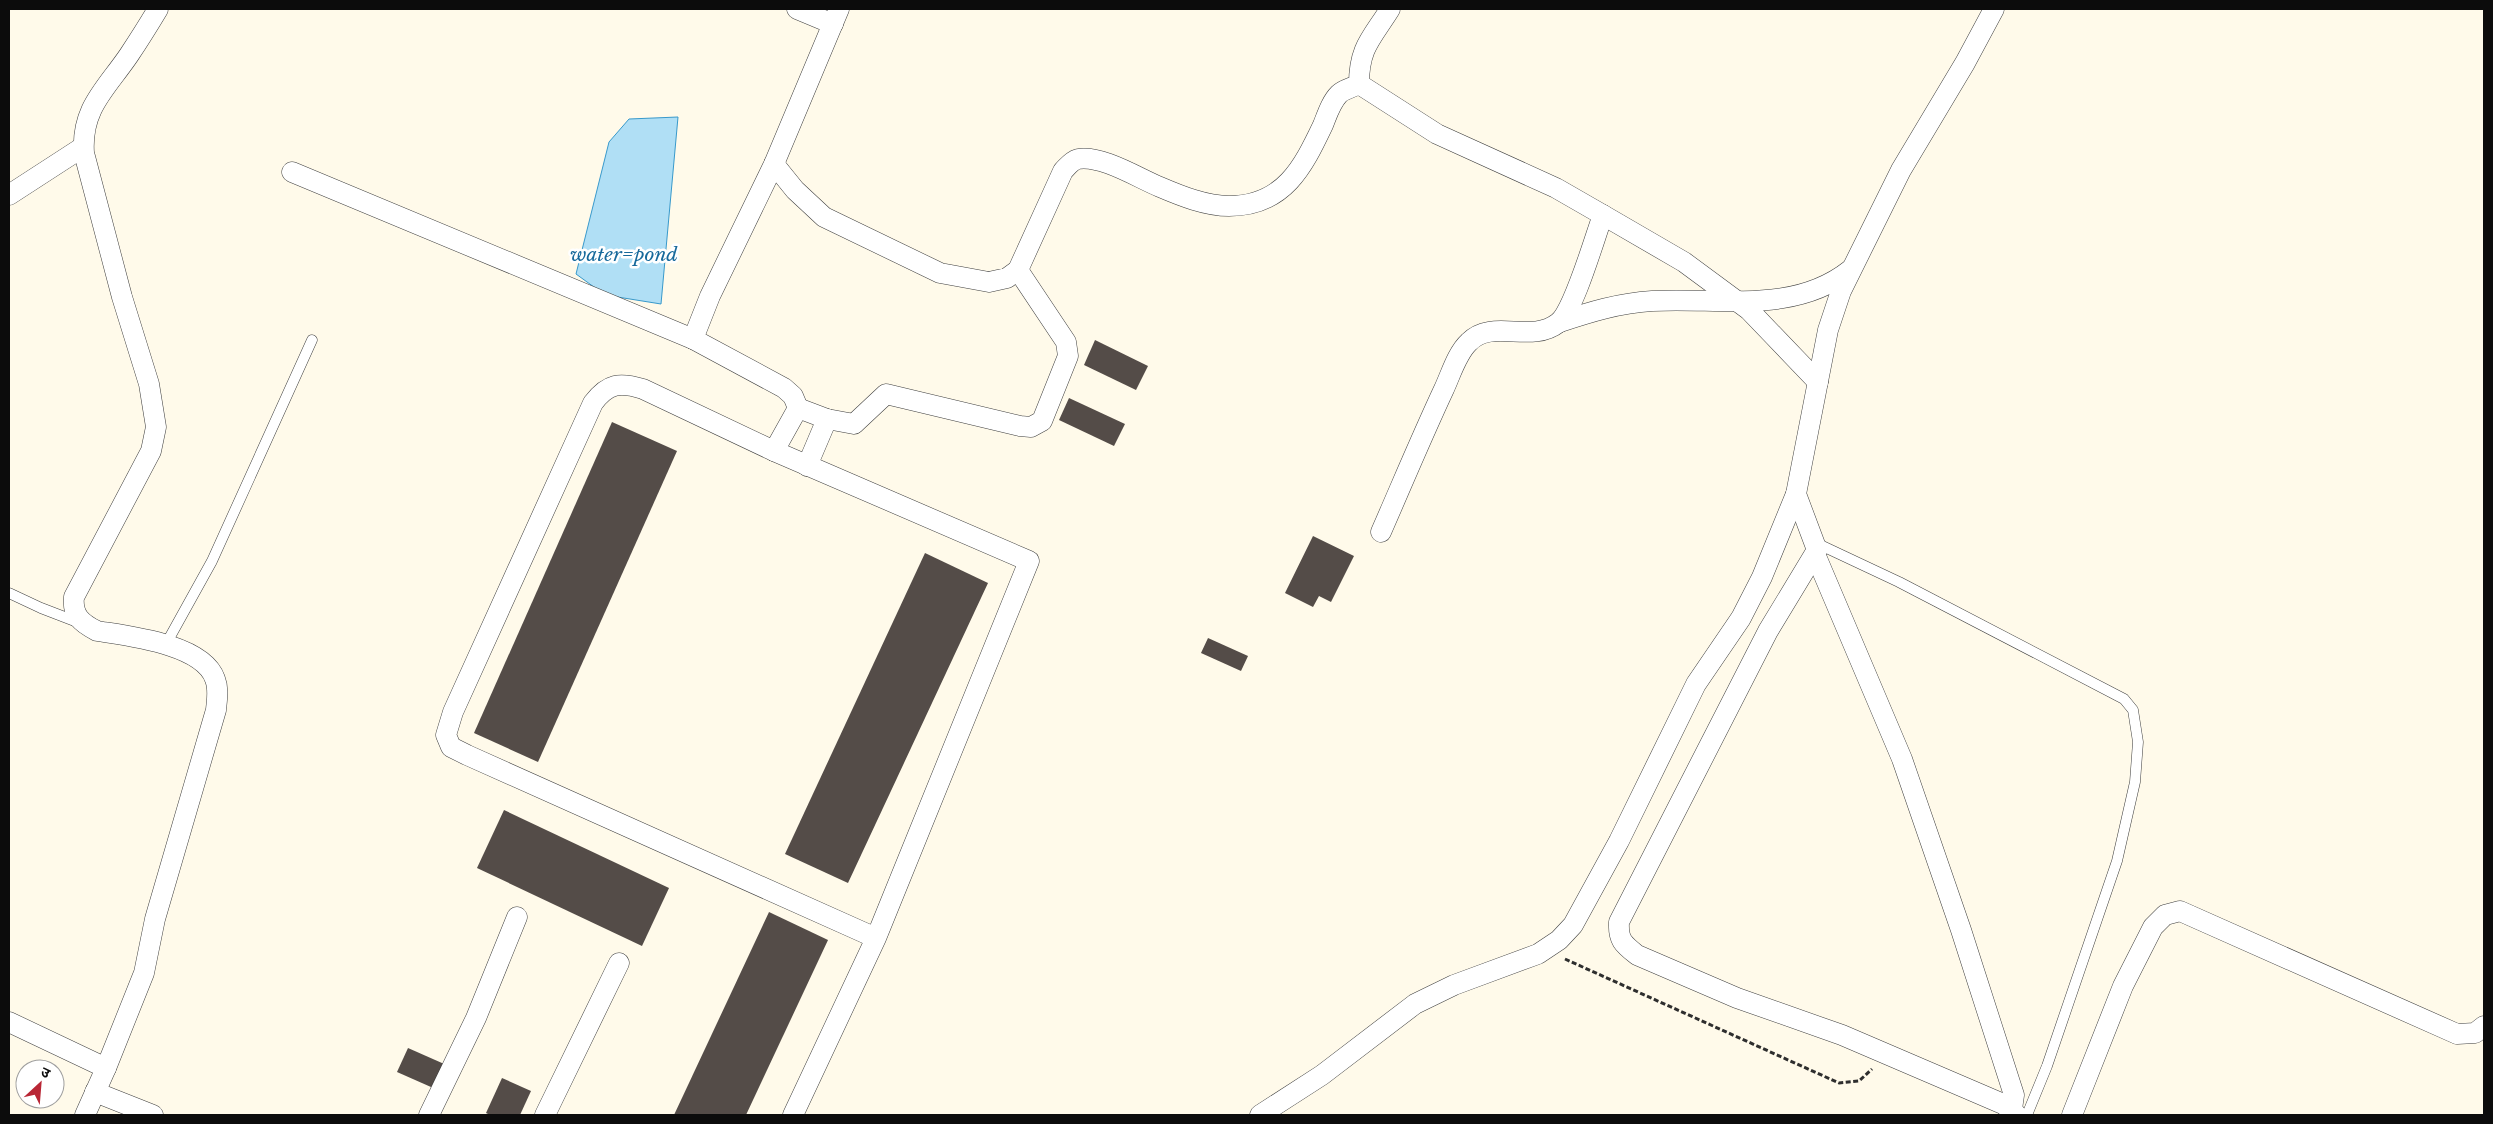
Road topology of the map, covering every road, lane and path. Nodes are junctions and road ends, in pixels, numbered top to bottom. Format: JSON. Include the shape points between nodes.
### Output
{"nodes":[{"id":1,"x":158,"y":9,"type":"edge"},
{"id":2,"x":797,"y":9,"type":"edge"},
{"id":3,"x":1390,"y":9,"type":"edge"},
{"id":4,"x":1994,"y":9,"type":"edge"},
{"id":5,"x":836,"y":16,"type":"edge"},
{"id":6,"x":1359,"y":84,"type":"junction"},
{"id":7,"x":83,"y":147,"type":"junction"},
{"id":8,"x":774,"y":164,"type":"junction"},
{"id":9,"x":292,"y":172,"type":"dead end"},
{"id":10,"x":9,"y":195,"type":"edge"},
{"id":11,"x":1602,"y":215,"type":"junction"},
{"id":12,"x":1018,"y":270,"type":"junction"},
{"id":13,"x":1851,"y":270,"type":"junction"},
{"id":14,"x":1739,"y":302,"type":"junction"},
{"id":15,"x":1560,"y":322,"type":"junction"},
{"id":16,"x":693,"y":339,"type":"junction"},
{"id":17,"x":312,"y":340,"type":"dead end"},
{"id":18,"x":1818,"y":382,"type":"junction"},
{"id":19,"x":798,"y":408,"type":"junction"},
{"id":20,"x":827,"y":419,"type":"junction"},
{"id":21,"x":774,"y":451,"type":"junction"},
{"id":22,"x":807,"y":466,"type":"junction"},
{"id":23,"x":1796,"y":494,"type":"junction"},
{"id":24,"x":1381,"y":532,"type":"dead end"},
{"id":25,"x":1816,"y":548,"type":"junction"},
{"id":26,"x":9,"y":593,"type":"edge"},
{"id":27,"x":86,"y":625,"type":"junction"},
{"id":28,"x":166,"y":644,"type":"junction"},
{"id":29,"x":517,"y":917,"type":"dead end"},
{"id":30,"x":876,"y":938,"type":"junction"},
{"id":31,"x":1544,"y":950,"type":"junction"},
{"id":32,"x":619,"y":963,"type":"dead end"},
{"id":33,"x":9,"y":1022,"type":"edge"},
{"id":34,"x":2484,"y":1026,"type":"edge"},
{"id":35,"x":1891,"y":1056,"type":"junction"},
{"id":36,"x":106,"y":1068,"type":"junction"},
{"id":37,"x":96,"y":1092,"type":"junction"},
{"id":38,"x":2018,"y":1113,"type":"edge"},
{"id":39,"x":85,"y":1115,"type":"edge"},
{"id":40,"x":153,"y":1115,"type":"edge"},
{"id":41,"x":429,"y":1115,"type":"edge"},
{"id":42,"x":545,"y":1115,"type":"edge"},
{"id":43,"x":793,"y":1115,"type":"edge"},
{"id":44,"x":1260,"y":1115,"type":"edge"},
{"id":45,"x":2072,"y":1115,"type":"edge"}],
"edges":[{"from":1,"to":7,"type":"street","via":[[107,82],[89,115]]},
{"from":2,"to":5,"type":"street"},
{"from":3,"to":6,"type":"street","via":[[1363,50]]},
{"from":4,"to":13,"type":"street","via":[[1901,170]]},
{"from":5,"to":8,"type":"street"},
{"from":6,"to":11,"type":"street","via":[[1437,134],[1556,188]]},
{"from":6,"to":12,"type":"street","via":[[1339,94],[1305,163],[1293,180],[1273,194],[1248,204],[1229,206],[1201,202],[1091,159],[1072,162],[1063,171]]},
{"from":7,"to":10,"type":"street"},
{"from":7,"to":27,"type":"street","via":[[122,297],[149,384],[156,427],[151,451],[74,597],[76,615]]},
{"from":8,"to":12,"type":"street","via":[[795,190],[824,217],[940,273],[989,282],[1007,278]]},
{"from":8,"to":16,"type":"street","via":[[710,296]]},
{"from":9,"to":16,"type":"street"},
{"from":11,"to":14,"type":"street","via":[[1684,262]]},
{"from":11,"to":15,"type":"street","via":[[1566,314]]},
{"from":12,"to":20,"type":"street","via":[[1066,342],[1068,356],[1042,421],[1031,427],[1020,426],[886,394],[854,424]]},
{"from":13,"to":14,"type":"street","via":[[1814,292]]},
{"from":13,"to":18,"type":"street","via":[[1828,330]]},
{"from":14,"to":15,"type":"street","via":[[1652,301],[1606,307]]},
{"from":14,"to":18,"type":"street"},
{"from":15,"to":24,"type":"street","via":[[1536,333],[1486,332],[1467,343]]},
{"from":16,"to":19,"type":"street","via":[[784,388],[793,396]]},
{"from":17,"to":28,"type":"lane","via":[[212,561]]},
{"from":18,"to":23,"type":"street"},
{"from":19,"to":20,"type":"street"},
{"from":19,"to":21,"type":"street"},
{"from":20,"to":22,"type":"street"},
{"from":21,"to":22,"type":"street"},
{"from":21,"to":30,"type":"street","via":[[626,383],[611,386],[600,394],[593,403],[453,712],[446,736],[451,747],[467,755]]},
{"from":22,"to":30,"type":"street","via":[[1028,561]]},
{"from":23,"to":25,"type":"street"},
{"from":23,"to":31,"type":"street","via":[[1762,577],[1741,618],[1696,684],[1595,886],[1574,924]]},
{"from":25,"to":35,"type":"street","via":[[1681,798],[1619,922],[1618,934],[1637,955],[1737,998]]},
{"from":25,"to":38,"type":"street","via":[[1902,759],[1961,930]]},
{"from":25,"to":38,"type":"lane","via":[[1899,582],[2124,699],[2134,710],[2138,742],[2136,782],[2117,861],[2047,1066]]},
{"from":26,"to":27,"type":"lane"},
{"from":27,"to":28,"type":"street","via":[[96,631]]},
{"from":28,"to":36,"type":"street","via":[[177,646],[198,659],[215,677],[218,692],[216,710],[155,919],[144,973]]},
{"from":29,"to":41,"type":"street","via":[[476,1018]]},
{"from":30,"to":43,"type":"street"},
{"from":31,"to":35,"type":"path","via":[[1840,1083],[1859,1081]]},
{"from":31,"to":44,"type":"street","via":[[1415,1004],[1322,1075]]},
{"from":32,"to":42,"type":"street"},
{"from":33,"to":36,"type":"street"},
{"from":34,"to":45,"type":"street","via":[[2475,1034],[2457,1034],[2180,911],[2165,915],[2153,927],[2123,986]]},
{"from":35,"to":38,"type":"street"},
{"from":36,"to":37,"type":"street"},
{"from":37,"to":39,"type":"street"},
{"from":37,"to":40,"type":"street"}]}
